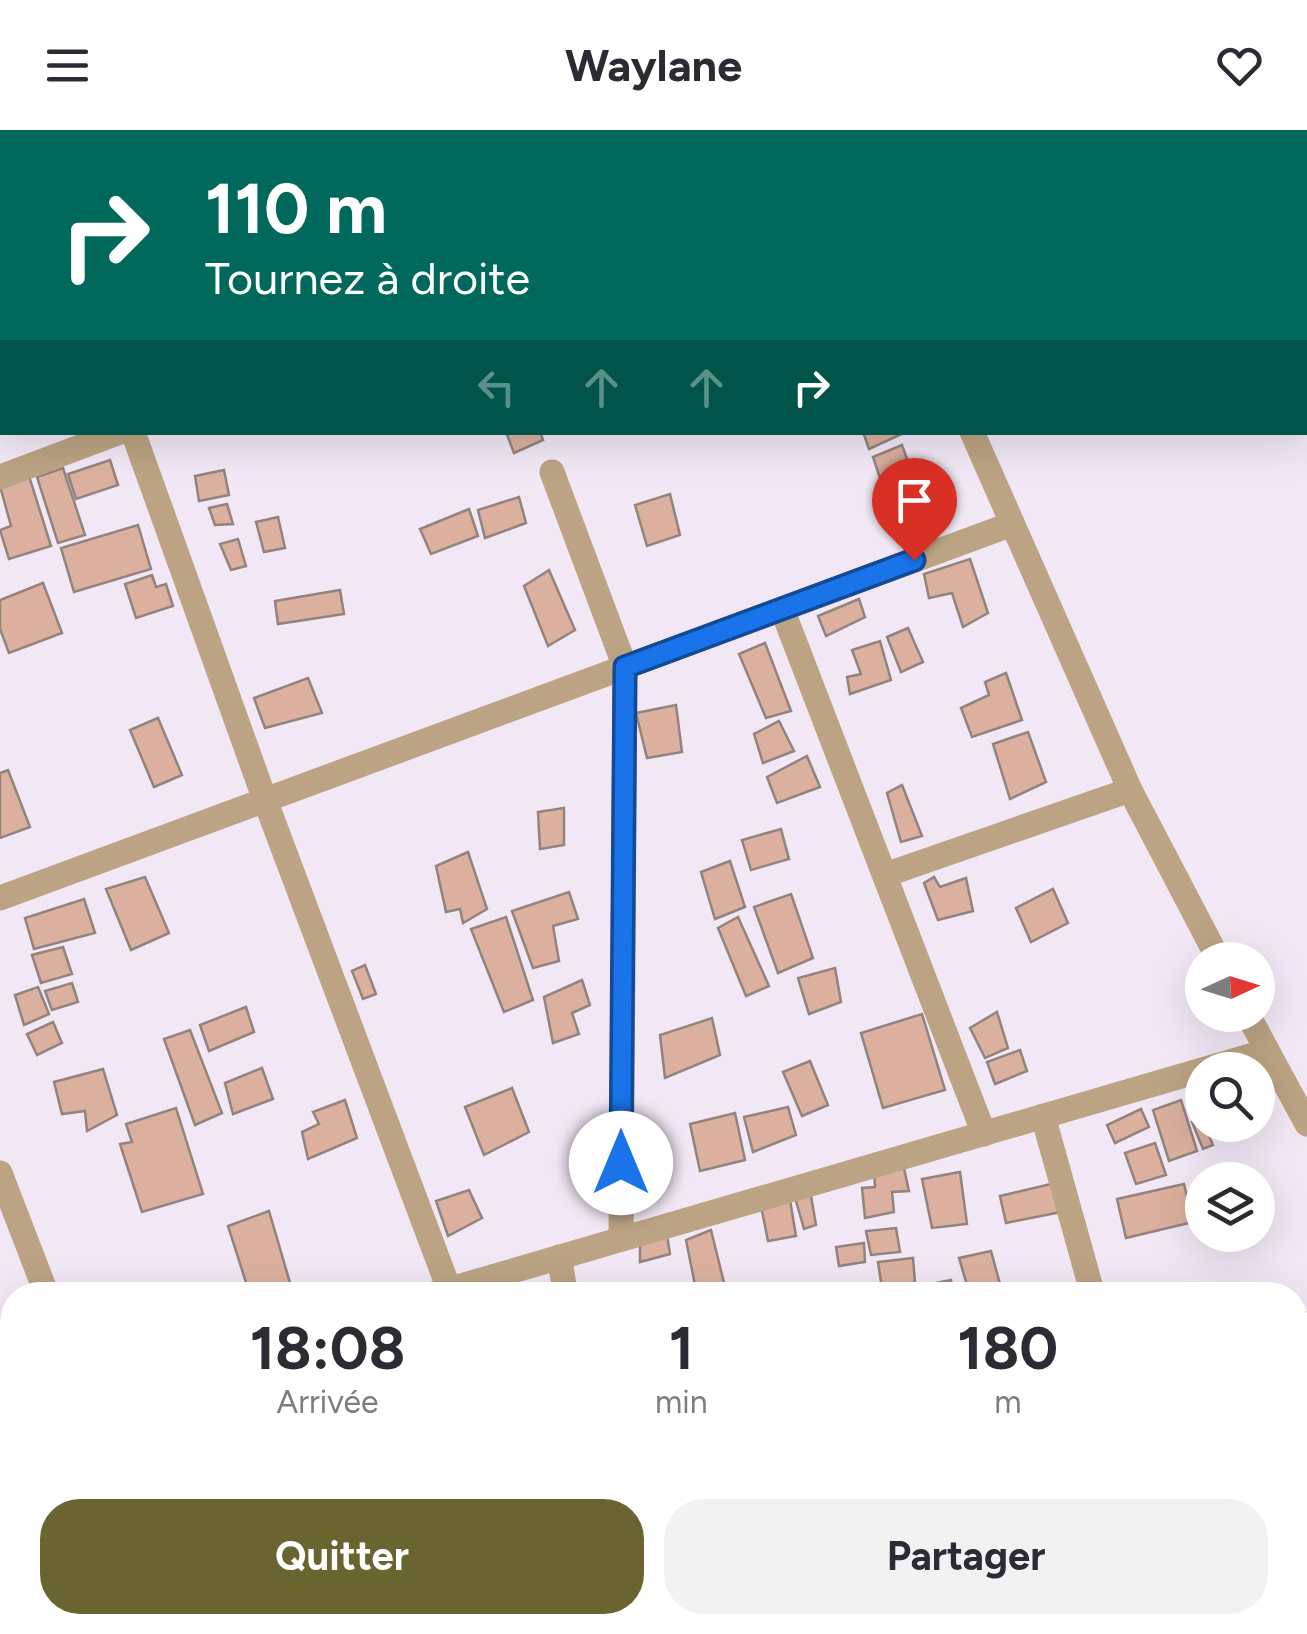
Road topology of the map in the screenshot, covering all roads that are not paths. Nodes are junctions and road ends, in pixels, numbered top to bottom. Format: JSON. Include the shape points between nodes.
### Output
{"nodes":[{"id":1,"x":112,"y":435,"type":"edge"},
{"id":2,"x":134,"y":435,"type":"edge"},
{"id":3,"x":973,"y":435,"type":"edge"},
{"id":4,"x":552,"y":472,"type":"dead end"},
{"id":5,"x":0,"y":477,"type":"edge"},
{"id":6,"x":1012,"y":524,"type":"junction"},
{"id":7,"x":782,"y":609,"type":"junction"},
{"id":8,"x":625,"y":667,"type":"junction"},
{"id":9,"x":1130,"y":790,"type":"junction"},
{"id":10,"x":265,"y":800,"type":"junction"},
{"id":11,"x":884,"y":875,"type":"junction"},
{"id":12,"x":0,"y":898,"type":"edge"},
{"id":13,"x":1210,"y":942,"type":"edge"},
{"id":14,"x":1257,"y":1032,"type":"edge"},
{"id":15,"x":1267,"y":1051,"type":"junction"},
{"id":16,"x":1043,"y":1116,"type":"junction"},
{"id":17,"x":1307,"y":1124,"type":"edge"},
{"id":18,"x":984,"y":1134,"type":"junction"},
{"id":19,"x":0,"y":1173,"type":"edge"},
{"id":20,"x":620,"y":1240,"type":"junction"},
{"id":21,"x":559,"y":1257,"type":"junction"},
{"id":22,"x":42,"y":1282,"type":"edge"},
{"id":23,"x":435,"y":1282,"type":"edge"},
{"id":24,"x":473,"y":1282,"type":"edge"},
{"id":25,"x":564,"y":1282,"type":"edge"},
{"id":26,"x":1089,"y":1282,"type":"edge"}],
"edges":[{"from":1,"to":5,"type":"street"},
{"from":2,"to":10,"type":"street"},
{"from":3,"to":6,"type":"street"},
{"from":4,"to":8,"type":"street"},
{"from":6,"to":7,"type":"street"},
{"from":6,"to":9,"type":"street"},
{"from":7,"to":8,"type":"street"},
{"from":7,"to":11,"type":"street"},
{"from":8,"to":10,"type":"street"},
{"from":8,"to":20,"type":"street"},
{"from":9,"to":11,"type":"street"},
{"from":9,"to":13,"type":"street"},
{"from":10,"to":12,"type":"street"},
{"from":10,"to":23,"type":"street"},
{"from":11,"to":18,"type":"street"},
{"from":14,"to":15,"type":"street"},
{"from":15,"to":16,"type":"street"},
{"from":15,"to":17,"type":"street"},
{"from":16,"to":18,"type":"street"},
{"from":16,"to":26,"type":"street"},
{"from":18,"to":20,"type":"street"},
{"from":19,"to":22,"type":"street"},
{"from":20,"to":21,"type":"street"},
{"from":21,"to":24,"type":"street"},
{"from":21,"to":25,"type":"street"}]}
